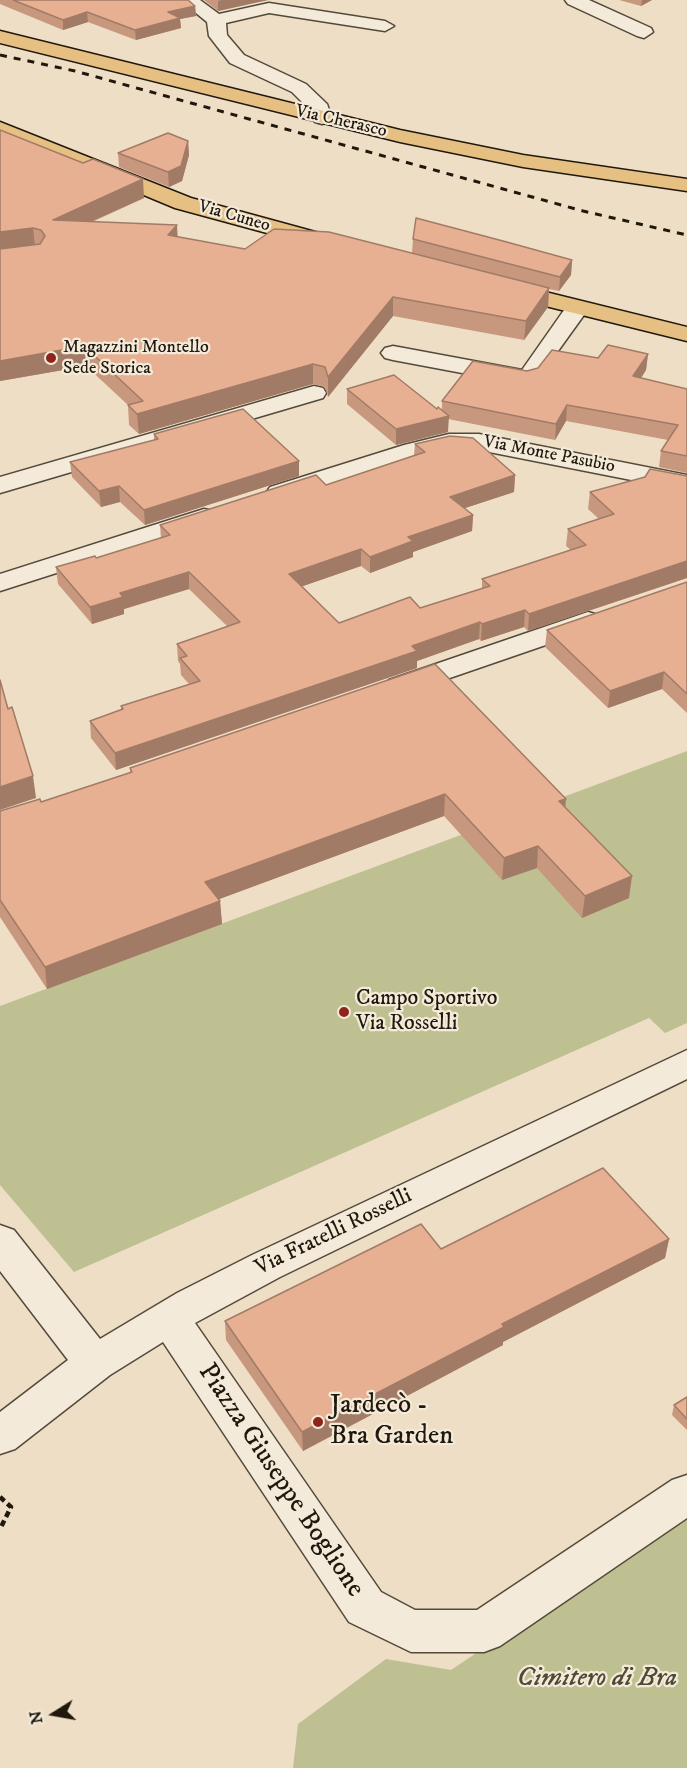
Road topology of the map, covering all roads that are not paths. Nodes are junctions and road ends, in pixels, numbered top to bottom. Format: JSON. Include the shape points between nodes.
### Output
{"nodes":[{"id":1,"x":189,"y":0,"type":"edge"},
{"id":2,"x":574,"y":0,"type":"edge"},
{"id":3,"x":216,"y":20,"type":"junction"},
{"id":4,"x":385,"y":27,"type":"dead end"},
{"id":5,"x":644,"y":32,"type":"dead end"},
{"id":6,"x":0,"y":37,"type":"edge"},
{"id":7,"x":322,"y":118,"type":"junction"},
{"id":8,"x":0,"y":128,"type":"edge"},
{"id":9,"x":687,"y":185,"type":"edge"},
{"id":10,"x":346,"y":247,"type":"edge"},
{"id":11,"x":485,"y":284,"type":"edge"},
{"id":12,"x":577,"y":308,"type":"junction"},
{"id":13,"x":687,"y":334,"type":"edge"},
{"id":14,"x":393,"y":353,"type":"dead end"},
{"id":15,"x":314,"y":393,"type":"dead end"},
{"id":16,"x":687,"y":483,"type":"edge"},
{"id":17,"x":0,"y":484,"type":"edge"},
{"id":18,"x":257,"y":500,"type":"edge"},
{"id":19,"x":223,"y":511,"type":"edge"},
{"id":20,"x":0,"y":583,"type":"edge"},
{"id":21,"x":620,"y":610,"type":"edge"},
{"id":22,"x":372,"y":695,"type":"edge"},
{"id":23,"x":687,"y":1063,"type":"edge"},
{"id":24,"x":0,"y":1241,"type":"edge"},
{"id":25,"x":169,"y":1318,"type":"junction"},
{"id":26,"x":95,"y":1363,"type":"junction"},
{"id":27,"x":0,"y":1436,"type":"edge"},
{"id":28,"x":687,"y":1494,"type":"edge"}],
"edges":[{"from":1,"to":3,"type":"street"},
{"from":2,"to":5,"type":"street"},
{"from":3,"to":4,"type":"street","via":[[269,8]]},
{"from":3,"to":7,"type":"street","via":[[218,36],[229,52],[299,88],[320,108]]},
{"from":6,"to":7,"type":"main road","name":"Via Cherasco"},
{"from":7,"to":9,"type":"main road","name":"Via Cherasco","via":[[523,161]]},
{"from":8,"to":10,"type":"main road","name":"Via Cuneo","via":[[183,203]]},
{"from":11,"to":12,"type":"main road"},
{"from":12,"to":13,"type":"main road"},
{"from":12,"to":14,"type":"street","via":[[526,378]]},
{"from":15,"to":17,"type":"street"},
{"from":16,"to":18,"type":"street","name":"Via Monte Pasubio","via":[[510,446],[449,442]]},
{"from":19,"to":20,"type":"street"},
{"from":21,"to":22,"type":"street"},
{"from":23,"to":25,"type":"street","name":"Via Fratelli Rosselli","via":[[266,1266]]},
{"from":24,"to":26,"type":"street"},
{"from":25,"to":26,"type":"street","name":"Via Fratelli Rosselli"},
{"from":25,"to":28,"type":"street","name":"Piazza Giuseppe Boglione","via":[[365,1607],[411,1630],[484,1632]]},
{"from":26,"to":27,"type":"street","name":"Via Fratelli Rosselli"}]}
